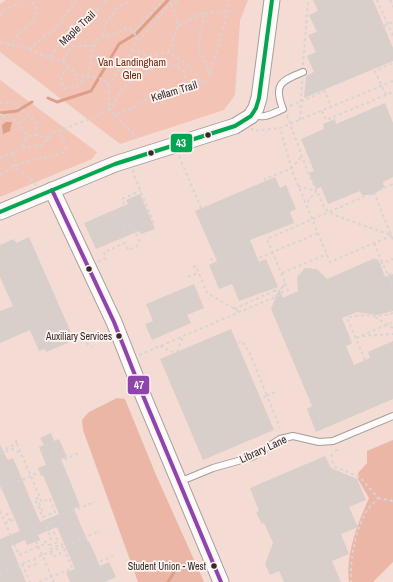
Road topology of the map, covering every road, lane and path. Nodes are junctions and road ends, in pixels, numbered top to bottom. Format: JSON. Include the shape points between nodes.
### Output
{"nodes":[{"id":1,"x":26,"y":0,"type":"edge"},
{"id":2,"x":30,"y":0,"type":"edge"},
{"id":3,"x":76,"y":0,"type":"edge"},
{"id":4,"x":107,"y":0,"type":"edge"},
{"id":5,"x":131,"y":0,"type":"edge"},
{"id":6,"x":164,"y":0,"type":"edge"},
{"id":7,"x":170,"y":0,"type":"edge"},
{"id":8,"x":179,"y":0,"type":"edge"},
{"id":9,"x":228,"y":0,"type":"edge"},
{"id":10,"x":272,"y":0,"type":"edge"},
{"id":11,"x":308,"y":0,"type":"edge"},
{"id":12,"x":377,"y":0,"type":"edge"},
{"id":13,"x":390,"y":0,"type":"edge"},
{"id":14,"x":175,"y":3,"type":"junction"},
{"id":15,"x":171,"y":4,"type":"junction"},
{"id":16,"x":393,"y":7,"type":"edge"},
{"id":17,"x":229,"y":11,"type":"junction"},
{"id":18,"x":204,"y":14,"type":"junction"},
{"id":19,"x":0,"y":16,"type":"edge"},
{"id":20,"x":393,"y":22,"type":"edge"},
{"id":21,"x":388,"y":24,"type":"junction"},
{"id":22,"x":178,"y":26,"type":"junction"},
{"id":23,"x":384,"y":26,"type":"dead end"},
{"id":24,"x":134,"y":32,"type":"junction"},
{"id":25,"x":103,"y":36,"type":"junction"},
{"id":26,"x":393,"y":36,"type":"edge"},
{"id":27,"x":137,"y":40,"type":"junction"},
{"id":28,"x":0,"y":42,"type":"edge"},
{"id":29,"x":8,"y":46,"type":"junction"},
{"id":30,"x":95,"y":46,"type":"junction"},
{"id":31,"x":29,"y":49,"type":"junction"},
{"id":32,"x":132,"y":50,"type":"junction"},
{"id":33,"x":168,"y":52,"type":"junction"},
{"id":34,"x":50,"y":57,"type":"junction"},
{"id":35,"x":63,"y":61,"type":"junction"},
{"id":36,"x":393,"y":63,"type":"edge"},
{"id":37,"x":69,"y":68,"type":"junction"},
{"id":38,"x":303,"y":72,"type":"junction"},
{"id":39,"x":210,"y":73,"type":"junction"},
{"id":40,"x":88,"y":76,"type":"junction"},
{"id":41,"x":393,"y":81,"type":"edge"},
{"id":42,"x":197,"y":84,"type":"junction"},
{"id":43,"x":191,"y":86,"type":"junction"},
{"id":44,"x":382,"y":86,"type":"junction"},
{"id":45,"x":108,"y":87,"type":"junction"},
{"id":46,"x":393,"y":92,"type":"edge"},
{"id":47,"x":386,"y":95,"type":"junction"},
{"id":48,"x":301,"y":101,"type":"junction"},
{"id":49,"x":0,"y":103,"type":"edge"},
{"id":50,"x":331,"y":107,"type":"junction"},
{"id":51,"x":109,"y":108,"type":"junction"},
{"id":52,"x":283,"y":109,"type":"junction"},
{"id":53,"x":322,"y":111,"type":"junction"},
{"id":54,"x":0,"y":114,"type":"edge"},
{"id":55,"x":115,"y":115,"type":"junction"},
{"id":56,"x":4,"y":116,"type":"junction"},
{"id":57,"x":29,"y":117,"type":"junction"},
{"id":58,"x":252,"y":120,"type":"junction"},
{"id":59,"x":300,"y":120,"type":"junction"},
{"id":60,"x":0,"y":123,"type":"edge"},
{"id":61,"x":18,"y":123,"type":"junction"},
{"id":62,"x":291,"y":124,"type":"junction"},
{"id":63,"x":280,"y":128,"type":"junction"},
{"id":64,"x":60,"y":131,"type":"junction"},
{"id":65,"x":37,"y":135,"type":"junction"},
{"id":66,"x":48,"y":138,"type":"junction"},
{"id":67,"x":25,"y":140,"type":"junction"},
{"id":68,"x":140,"y":142,"type":"dead end"},
{"id":69,"x":22,"y":148,"type":"junction"},
{"id":70,"x":12,"y":154,"type":"junction"},
{"id":71,"x":301,"y":156,"type":"junction"},
{"id":72,"x":0,"y":158,"type":"edge"},
{"id":73,"x":180,"y":158,"type":"dead end"},
{"id":74,"x":133,"y":165,"type":"dead end"},
{"id":75,"x":13,"y":167,"type":"junction"},
{"id":76,"x":292,"y":168,"type":"junction"},
{"id":77,"x":1,"y":173,"type":"edge"},
{"id":78,"x":266,"y":181,"type":"dead end"},
{"id":79,"x":393,"y":184,"type":"edge"},
{"id":80,"x":37,"y":186,"type":"dead end"},
{"id":81,"x":298,"y":186,"type":"junction"},
{"id":82,"x":52,"y":190,"type":"junction"},
{"id":83,"x":140,"y":191,"type":"junction"},
{"id":84,"x":316,"y":191,"type":"junction"},
{"id":85,"x":374,"y":192,"type":"junction"},
{"id":86,"x":306,"y":204,"type":"junction"},
{"id":87,"x":201,"y":208,"type":"dead end"},
{"id":88,"x":0,"y":212,"type":"edge"},
{"id":89,"x":328,"y":212,"type":"junction"},
{"id":90,"x":312,"y":219,"type":"junction"},
{"id":91,"x":156,"y":226,"type":"dead end"},
{"id":92,"x":318,"y":233,"type":"junction"},
{"id":93,"x":392,"y":235,"type":"edge"},
{"id":94,"x":393,"y":240,"type":"edge"},
{"id":95,"x":374,"y":243,"type":"junction"},
{"id":96,"x":273,"y":252,"type":"junction"},
{"id":97,"x":327,"y":254,"type":"junction"},
{"id":98,"x":218,"y":257,"type":"dead end"},
{"id":99,"x":393,"y":258,"type":"edge"},
{"id":100,"x":210,"y":260,"type":"dead end"},
{"id":101,"x":254,"y":260,"type":"dead end"},
{"id":102,"x":97,"y":262,"type":"dead end"},
{"id":103,"x":306,"y":263,"type":"junction"},
{"id":104,"x":383,"y":263,"type":"junction"},
{"id":105,"x":380,"y":264,"type":"dead end"},
{"id":106,"x":193,"y":267,"type":"dead end"},
{"id":107,"x":308,"y":268,"type":"dead end"},
{"id":108,"x":198,"y":273,"type":"junction"},
{"id":109,"x":282,"y":273,"type":"junction"},
{"id":110,"x":393,"y":273,"type":"edge"},
{"id":111,"x":388,"y":275,"type":"junction"},
{"id":112,"x":188,"y":277,"type":"dead end"},
{"id":113,"x":285,"y":286,"type":"junction"},
{"id":114,"x":393,"y":287,"type":"edge"},
{"id":115,"x":274,"y":291,"type":"junction"},
{"id":116,"x":290,"y":295,"type":"dead end"},
{"id":117,"x":276,"y":296,"type":"junction"},
{"id":118,"x":234,"y":309,"type":"junction"},
{"id":119,"x":240,"y":312,"type":"junction"},
{"id":120,"x":393,"y":313,"type":"edge"},
{"id":121,"x":374,"y":316,"type":"junction"},
{"id":122,"x":393,"y":322,"type":"edge"},
{"id":123,"x":388,"y":324,"type":"junction"},
{"id":124,"x":393,"y":328,"type":"edge"},
{"id":125,"x":393,"y":334,"type":"edge"},
{"id":126,"x":183,"y":336,"type":"junction"},
{"id":127,"x":360,"y":336,"type":"junction"},
{"id":128,"x":356,"y":338,"type":"junction"},
{"id":129,"x":86,"y":343,"type":"dead end"},
{"id":130,"x":238,"y":343,"type":"dead end"},
{"id":131,"x":160,"y":346,"type":"junction"},
{"id":132,"x":92,"y":347,"type":"dead end"},
{"id":133,"x":136,"y":356,"type":"dead end"},
{"id":134,"x":365,"y":360,"type":"dead end"},
{"id":135,"x":275,"y":392,"type":"dead end"},
{"id":136,"x":266,"y":396,"type":"junction"},
{"id":137,"x":261,"y":398,"type":"dead end"},
{"id":138,"x":393,"y":416,"type":"edge"},
{"id":139,"x":280,"y":428,"type":"dead end"},
{"id":140,"x":16,"y":440,"type":"dead end"},
{"id":141,"x":17,"y":444,"type":"junction"},
{"id":142,"x":339,"y":449,"type":"dead end"},
{"id":143,"x":0,"y":451,"type":"edge"},
{"id":144,"x":81,"y":452,"type":"dead end"},
{"id":145,"x":0,"y":454,"type":"edge"},
{"id":146,"x":21,"y":454,"type":"junction"},
{"id":147,"x":331,"y":457,"type":"dead end"},
{"id":148,"x":332,"y":461,"type":"dead end"},
{"id":149,"x":59,"y":462,"type":"dead end"},
{"id":150,"x":39,"y":472,"type":"dead end"},
{"id":151,"x":31,"y":476,"type":"junction"},
{"id":152,"x":17,"y":482,"type":"dead end"},
{"id":153,"x":179,"y":482,"type":"junction"},
{"id":154,"x":6,"y":485,"type":"dead end"},
{"id":155,"x":0,"y":488,"type":"edge"},
{"id":156,"x":378,"y":498,"type":"junction"},
{"id":157,"x":393,"y":501,"type":"edge"},
{"id":158,"x":95,"y":502,"type":"dead end"},
{"id":159,"x":17,"y":510,"type":"dead end"},
{"id":160,"x":0,"y":511,"type":"edge"},
{"id":161,"x":40,"y":511,"type":"junction"},
{"id":162,"x":72,"y":511,"type":"dead end"},
{"id":163,"x":42,"y":517,"type":"junction"},
{"id":164,"x":15,"y":519,"type":"dead end"},
{"id":165,"x":10,"y":521,"type":"junction"},
{"id":166,"x":5,"y":523,"type":"junction"},
{"id":167,"x":46,"y":525,"type":"junction"},
{"id":168,"x":100,"y":531,"type":"dead end"},
{"id":169,"x":36,"y":541,"type":"dead end"},
{"id":170,"x":39,"y":547,"type":"junction"},
{"id":171,"x":63,"y":547,"type":"junction"},
{"id":172,"x":51,"y":552,"type":"junction"},
{"id":173,"x":61,"y":554,"type":"dead end"},
{"id":174,"x":42,"y":555,"type":"junction"},
{"id":175,"x":113,"y":556,"type":"dead end"},
{"id":176,"x":34,"y":559,"type":"junction"},
{"id":177,"x":22,"y":564,"type":"junction"},
{"id":178,"x":89,"y":566,"type":"dead end"},
{"id":179,"x":28,"y":567,"type":"dead end"},
{"id":180,"x":0,"y":573,"type":"edge"},
{"id":181,"x":51,"y":577,"type":"junction"},
{"id":182,"x":30,"y":582,"type":"edge"},
{"id":183,"x":38,"y":582,"type":"edge"},
{"id":184,"x":54,"y":582,"type":"edge"},
{"id":185,"x":221,"y":582,"type":"edge"},
{"id":186,"x":351,"y":582,"type":"edge"}],
"edges":[{"from":1,"to":19,"type":"path","via":[[4,10]]},
{"from":2,"to":29,"type":"path","via":[[35,5],[37,15]]},
{"from":3,"to":31,"type":"path","via":[[58,26]]},
{"from":4,"to":34,"type":"path","name":"Maple Trail","via":[[84,24],[64,38]]},
{"from":5,"to":25,"type":"path","via":[[118,6],[104,26]]},
{"from":6,"to":24,"type":"path"},
{"from":7,"to":14,"type":"path"},
{"from":8,"to":14,"type":"path"},
{"from":9,"to":17,"type":"path","name":"Kellam Trail"},
{"from":10,"to":58,"type":"street","via":[[259,98]]},
{"from":11,"to":38,"type":"path"},
{"from":12,"to":21,"type":"path"},
{"from":13,"to":16,"type":"path"},
{"from":14,"to":15,"type":"path"},
{"from":15,"to":22,"type":"path"},
{"from":15,"to":27,"type":"path"},
{"from":17,"to":18,"type":"path"},
{"from":17,"to":39,"type":"path","name":"Kellam Trail"},
{"from":18,"to":22,"type":"path"},
{"from":18,"to":39,"type":"path","via":[[198,48]]},
{"from":20,"to":21,"type":"path"},
{"from":21,"to":23,"type":"path"},
{"from":21,"to":26,"type":"path"},
{"from":22,"to":33,"type":"path"},
{"from":24,"to":25,"type":"path","via":[[128,28]]},
{"from":24,"to":27,"type":"path"},
{"from":25,"to":30,"type":"path"},
{"from":27,"to":32,"type":"path"},
{"from":28,"to":29,"type":"path"},
{"from":29,"to":31,"type":"path"},
{"from":30,"to":35,"type":"path","via":[[71,46]]},
{"from":30,"to":40,"type":"path"},
{"from":31,"to":34,"type":"path"},
{"from":32,"to":33,"type":"path","via":[[149,56]]},
{"from":32,"to":45,"type":"path"},
{"from":33,"to":42,"type":"path","via":[[190,67],[199,79]]},
{"from":34,"to":35,"type":"path"},
{"from":35,"to":37,"type":"path"},
{"from":36,"to":44,"type":"path","via":[[375,71]]},
{"from":37,"to":40,"type":"path","via":[[77,76]]},
{"from":37,"to":40,"type":"path","via":[[63,73],[61,82],[64,88],[72,89]]},
{"from":38,"to":48,"type":"path"},
{"from":38,"to":52,"type":"lane","via":[[284,80],[279,85],[278,96]]},
{"from":39,"to":42,"type":"path","name":"Kellam Trail","via":[[208,80]]},
{"from":40,"to":45,"type":"path","via":[[103,79]]},
{"from":41,"to":44,"type":"path"},
{"from":42,"to":43,"type":"path","name":"Kellam Trail"},
{"from":43,"to":51,"type":"path","via":[[186,82],[184,72],[178,67],[170,63],[160,64],[125,85]]},
{"from":43,"to":55,"type":"path","name":"Kellam Trail","via":[[150,96],[138,106]]},
{"from":44,"to":47,"type":"path"},
{"from":44,"to":50,"type":"path"},
{"from":45,"to":51,"type":"path"},
{"from":46,"to":47,"type":"path"},
{"from":47,"to":53,"type":"path","via":[[326,120]]},
{"from":48,"to":50,"type":"path","via":[[325,91]]},
{"from":48,"to":52,"type":"path"},
{"from":48,"to":59,"type":"path"},
{"from":49,"to":57,"type":"path","via":[[8,101],[19,106]]},
{"from":50,"to":53,"type":"path"},
{"from":51,"to":55,"type":"path"},
{"from":51,"to":64,"type":"path","via":[[100,115]]},
{"from":52,"to":58,"type":"lane"},
{"from":52,"to":62,"type":"path"},
{"from":53,"to":59,"type":"path"},
{"from":54,"to":56,"type":"path"},
{"from":55,"to":68,"type":"path"},
{"from":56,"to":60,"type":"path"},
{"from":56,"to":61,"type":"path","via":[[8,115]]},
{"from":57,"to":61,"type":"path"},
{"from":57,"to":65,"type":"path","via":[[36,120]]},
{"from":58,"to":63,"type":"path","via":[[254,132]]},
{"from":58,"to":82,"type":"street","via":[[126,160]]},
{"from":59,"to":62,"type":"path"},
{"from":61,"to":67,"type":"path","via":[[26,134]]},
{"from":62,"to":63,"type":"path"},
{"from":62,"to":71,"type":"path"},
{"from":63,"to":76,"type":"path"},
{"from":64,"to":66,"type":"path"},
{"from":64,"to":75,"type":"path","via":[[66,147],[63,153]]},
{"from":65,"to":66,"type":"path"},
{"from":65,"to":67,"type":"path","via":[[29,136]]},
{"from":66,"to":69,"type":"path","via":[[42,145]]},
{"from":67,"to":69,"type":"path"},
{"from":69,"to":70,"type":"path"},
{"from":70,"to":72,"type":"path"},
{"from":70,"to":75,"type":"path","via":[[15,160]]},
{"from":71,"to":76,"type":"path"},
{"from":71,"to":84,"type":"path"},
{"from":73,"to":87,"type":"path"},
{"from":74,"to":83,"type":"path"},
{"from":75,"to":77,"type":"path"},
{"from":75,"to":80,"type":"path"},
{"from":76,"to":78,"type":"path","via":[[265,179]]},
{"from":76,"to":81,"type":"path"},
{"from":79,"to":85,"type":"path"},
{"from":81,"to":84,"type":"path"},
{"from":81,"to":86,"type":"path"},
{"from":82,"to":88,"type":"street"},
{"from":82,"to":153,"type":"street","via":[[114,322]]},
{"from":83,"to":91,"type":"path"},
{"from":83,"to":102,"type":"path","via":[[122,199],[130,218],[123,222],[123,225],[127,228],[132,226],[139,241],[137,246],[128,250],[125,243],[104,252],[106,258]]},
{"from":84,"to":86,"type":"path"},
{"from":84,"to":89,"type":"path"},
{"from":85,"to":89,"type":"path"},
{"from":85,"to":93,"type":"path"},
{"from":86,"to":90,"type":"path"},
{"from":89,"to":90,"type":"path"},
{"from":89,"to":93,"type":"path"},
{"from":90,"to":92,"type":"path"},
{"from":90,"to":96,"type":"path","via":[[267,239]]},
{"from":92,"to":96,"type":"path"},
{"from":92,"to":97,"type":"path"},
{"from":93,"to":94,"type":"path"},
{"from":93,"to":95,"type":"path"},
{"from":95,"to":97,"type":"path","via":[[330,262]]},
{"from":95,"to":104,"type":"path"},
{"from":96,"to":101,"type":"path"},
{"from":96,"to":109,"type":"path"},
{"from":97,"to":103,"type":"path"},
{"from":98,"to":100,"type":"path"},
{"from":99,"to":104,"type":"path"},
{"from":103,"to":107,"type":"path"},
{"from":103,"to":109,"type":"path"},
{"from":104,"to":105,"type":"path"},
{"from":104,"to":111,"type":"path"},
{"from":106,"to":108,"type":"path","via":[[196,266]]},
{"from":108,"to":112,"type":"path"},
{"from":108,"to":118,"type":"path","via":[[207,293]]},
{"from":109,"to":113,"type":"path"},
{"from":110,"to":111,"type":"path"},
{"from":111,"to":114,"type":"path"},
{"from":113,"to":115,"type":"path"},
{"from":113,"to":116,"type":"path"},
{"from":113,"to":117,"type":"path","via":[[282,294]]},
{"from":115,"to":117,"type":"path"},
{"from":115,"to":118,"type":"path"},
{"from":117,"to":119,"type":"path"},
{"from":118,"to":119,"type":"path"},
{"from":119,"to":126,"type":"path"},
{"from":120,"to":121,"type":"path"},
{"from":121,"to":123,"type":"path"},
{"from":121,"to":128,"type":"path","via":[[357,314],[347,318]]},
{"from":122,"to":123,"type":"path"},
{"from":123,"to":124,"type":"path"},
{"from":123,"to":127,"type":"path"},
{"from":125,"to":127,"type":"path"},
{"from":126,"to":131,"type":"path"},
{"from":126,"to":131,"type":"path","via":[[176,352]]},
{"from":127,"to":128,"type":"path"},
{"from":128,"to":134,"type":"path"},
{"from":129,"to":132,"type":"path"},
{"from":130,"to":136,"type":"path","via":[[242,341],[250,354]]},
{"from":131,"to":133,"type":"path"},
{"from":135,"to":136,"type":"path"},
{"from":136,"to":137,"type":"path"},
{"from":136,"to":139,"type":"path"},
{"from":138,"to":153,"type":"lane","name":"Library Lane","via":[[333,441],[319,442],[293,436],[280,439],[252,457],[213,468]]},
{"from":140,"to":141,"type":"path"},
{"from":141,"to":143,"type":"path"},
{"from":141,"to":146,"type":"path"},
{"from":142,"to":147,"type":"path","via":[[334,451]]},
{"from":144,"to":149,"type":"path"},
{"from":145,"to":146,"type":"path","via":[[12,449]]},
{"from":146,"to":151,"type":"path"},
{"from":148,"to":156,"type":"path","via":[[335,467],[360,477]]},
{"from":150,"to":151,"type":"path"},
{"from":151,"to":152,"type":"path"},
{"from":151,"to":163,"type":"path","via":[[42,502],[50,499],[55,512]]},
{"from":153,"to":185,"type":"street"},
{"from":154,"to":155,"type":"path"},
{"from":156,"to":157,"type":"path"},
{"from":156,"to":186,"type":"path","via":[[366,511],[356,540]]},
{"from":158,"to":162,"type":"path"},
{"from":159,"to":165,"type":"path","via":[[7,514]]},
{"from":160,"to":166,"type":"path"},
{"from":161,"to":161,"type":"path","via":[[35,499],[37,498],[42,510]]},
{"from":161,"to":163,"type":"path"},
{"from":163,"to":167,"type":"path"},
{"from":164,"to":165,"type":"path"},
{"from":165,"to":166,"type":"path"},
{"from":166,"to":170,"type":"path","via":[[19,555]]},
{"from":167,"to":170,"type":"path","via":[[51,539]]},
{"from":167,"to":171,"type":"path","via":[[50,523],[58,542],[49,545],[51,549],[62,544]]},
{"from":168,"to":171,"type":"path"},
{"from":169,"to":170,"type":"path"},
{"from":170,"to":174,"type":"path"},
{"from":171,"to":172,"type":"path"},
{"from":171,"to":181,"type":"path","via":[[72,568]]},
{"from":172,"to":173,"type":"path","via":[[53,557]]},
{"from":172,"to":174,"type":"path"},
{"from":174,"to":176,"type":"path"},
{"from":174,"to":181,"type":"path"},
{"from":175,"to":178,"type":"path"},
{"from":176,"to":177,"type":"path"},
{"from":176,"to":179,"type":"path","via":[[36,564]]},
{"from":177,"to":180,"type":"path"},
{"from":177,"to":182,"type":"path"},
{"from":181,"to":183,"type":"path"},
{"from":181,"to":184,"type":"path"}]}
